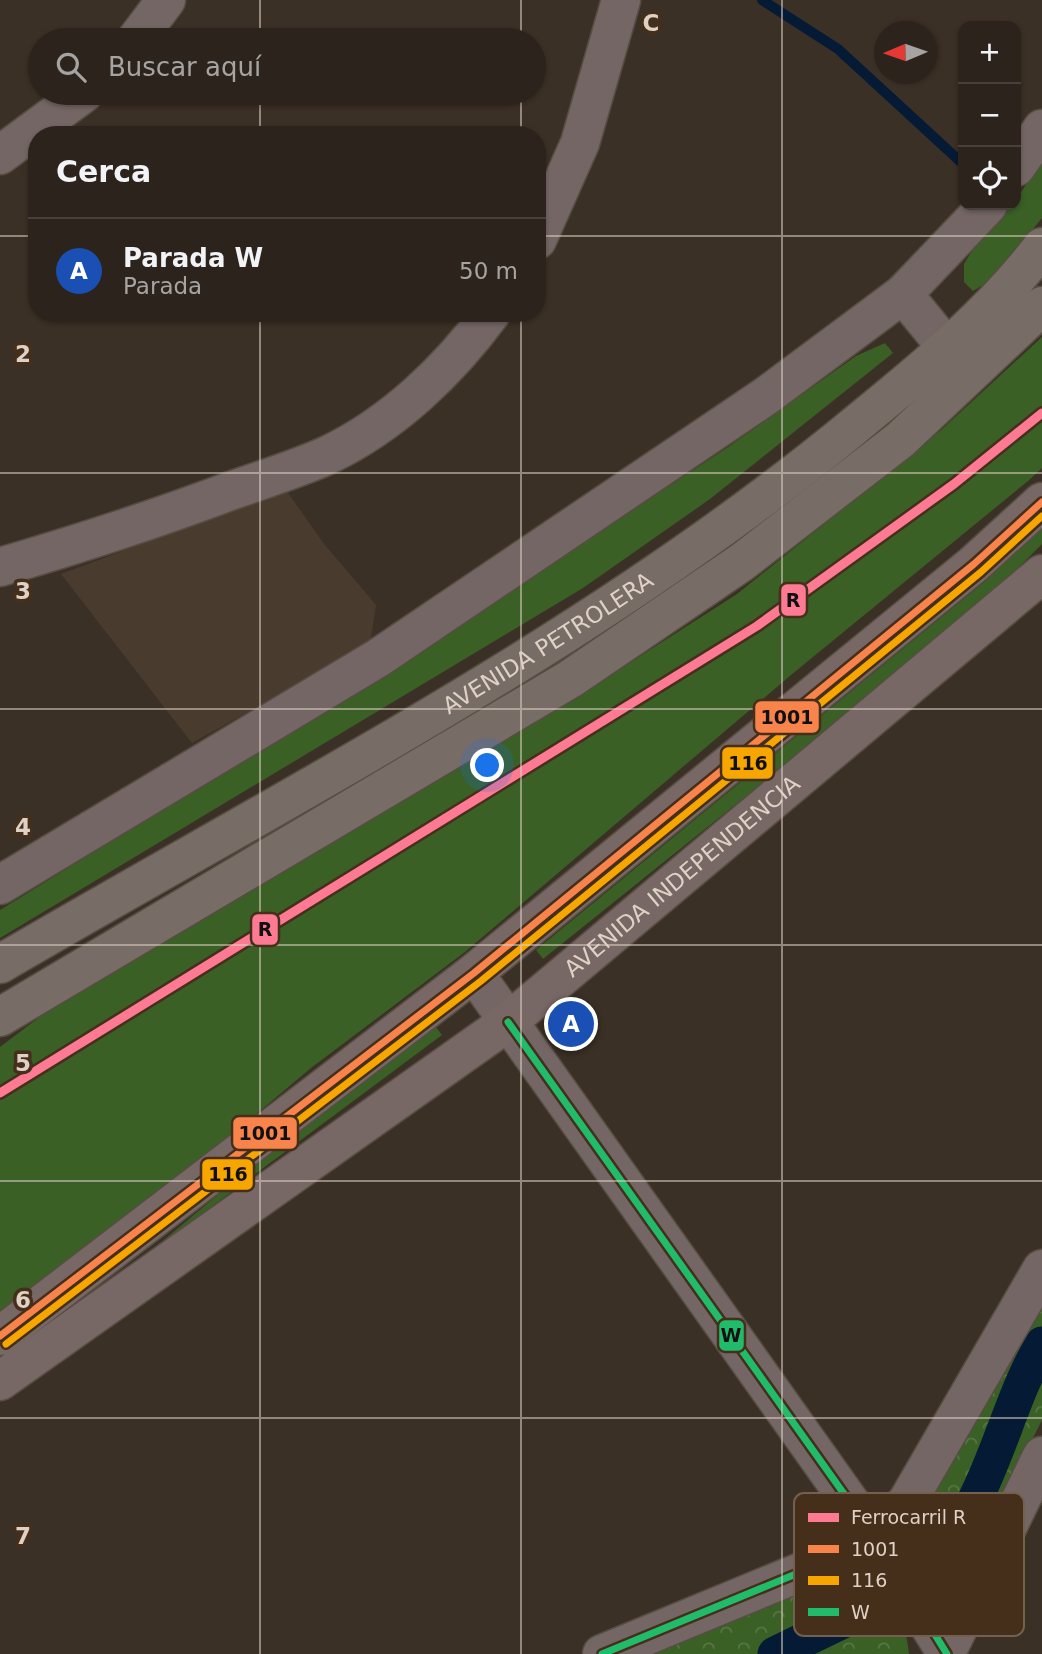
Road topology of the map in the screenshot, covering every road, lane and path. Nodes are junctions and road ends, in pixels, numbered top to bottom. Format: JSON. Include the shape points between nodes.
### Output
{"nodes":[{"id":1,"x":166,"y":0,"type":"edge"},
{"id":2,"x":621,"y":0,"type":"edge"},
{"id":3,"x":145,"y":28,"type":"edge"},
{"id":4,"x":68,"y":105,"type":"edge"},
{"id":5,"x":39,"y":126,"type":"edge"},
{"id":6,"x":1042,"y":129,"type":"edge"},
{"id":7,"x":28,"y":134,"type":"edge"},
{"id":8,"x":0,"y":155,"type":"edge"},
{"id":9,"x":1021,"y":160,"type":"edge"},
{"id":10,"x":983,"y":210,"type":"edge"},
{"id":11,"x":546,"y":220,"type":"edge"},
{"id":12,"x":1042,"y":247,"type":"edge"},
{"id":13,"x":902,"y":294,"type":"junction"},
{"id":14,"x":1042,"y":306,"type":"edge"},
{"id":15,"x":485,"y":322,"type":"edge"},
{"id":16,"x":948,"y":349,"type":"junction"},
{"id":17,"x":1042,"y":502,"type":"edge"},
{"id":18,"x":0,"y":567,"type":"edge"},
{"id":19,"x":1042,"y":574,"type":"edge"},
{"id":20,"x":0,"y":885,"type":"edge"},
{"id":21,"x":0,"y":964,"type":"edge"},
{"id":22,"x":474,"y":974,"type":"junction"},
{"id":23,"x":0,"y":1017,"type":"edge"},
{"id":24,"x":508,"y":1022,"type":"junction"},
{"id":25,"x":1042,"y":1269,"type":"edge"},
{"id":26,"x":0,"y":1336,"type":"edge"},
{"id":27,"x":0,"y":1381,"type":"edge"},
{"id":28,"x":1042,"y":1457,"type":"edge"},
{"id":29,"x":843,"y":1493,"type":"edge"},
{"id":30,"x":913,"y":1493,"type":"edge"},
{"id":31,"x":1024,"y":1494,"type":"edge"},
{"id":32,"x":794,"y":1575,"type":"edge"},
{"id":33,"x":935,"y":1636,"type":"edge"},
{"id":34,"x":955,"y":1636,"type":"edge"},
{"id":35,"x":602,"y":1654,"type":"edge"},
{"id":36,"x":946,"y":1654,"type":"edge"}],
"edges":[{"from":1,"to":3,"type":"street"},
{"from":2,"to":11,"type":"street","via":[[580,143]]},
{"from":4,"to":5,"type":"street"},
{"from":6,"to":9,"type":"street"},
{"from":7,"to":8,"type":"street"},
{"from":10,"to":13,"type":"street"},
{"from":12,"to":16,"type":"highway","name":"AVENIDA PETROLERA","via":[[995,304]]},
{"from":13,"to":16,"type":"street"},
{"from":13,"to":20,"type":"street","via":[[755,404],[378,658]]},
{"from":14,"to":23,"type":"highway","name":"AVENIDA PETROLERA","via":[[900,439],[742,562],[570,679]]},
{"from":15,"to":18,"type":"street","via":[[432,382],[379,424],[328,455],[123,531]]},
{"from":16,"to":21,"type":"highway","name":"AVENIDA PETROLERA","via":[[770,495],[627,594],[448,705]]},
{"from":17,"to":22,"type":"main road","via":[[974,564]]},
{"from":19,"to":24,"type":"main road","name":"AVENIDA INDEPENDENCIA"},
{"from":22,"to":24,"type":"street"},
{"from":22,"to":26,"type":"main road"},
{"from":24,"to":27,"type":"main road","name":"AVENIDA INDEPENDENCIA"},
{"from":24,"to":29,"type":"street"},
{"from":25,"to":30,"type":"street"},
{"from":28,"to":31,"type":"street"},
{"from":32,"to":35,"type":"street"},
{"from":33,"to":36,"type":"street"},
{"from":34,"to":36,"type":"street"}]}
